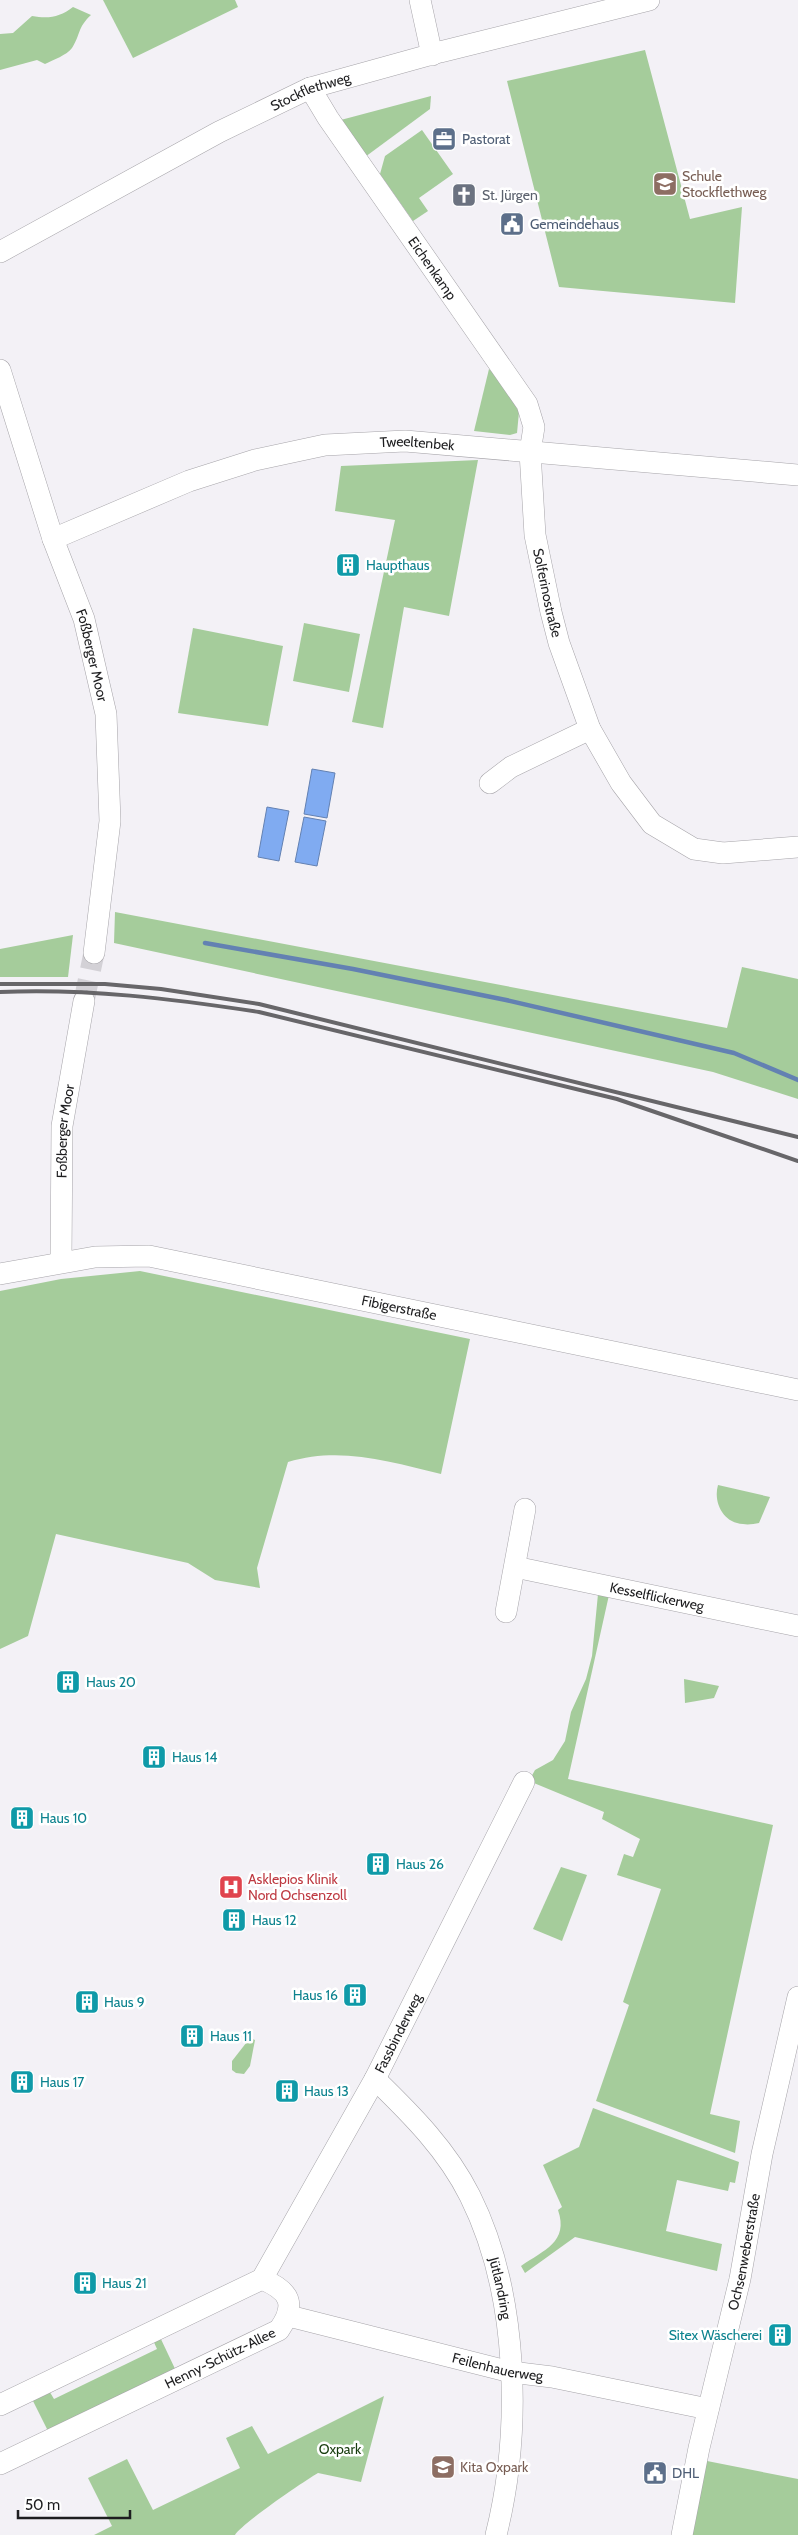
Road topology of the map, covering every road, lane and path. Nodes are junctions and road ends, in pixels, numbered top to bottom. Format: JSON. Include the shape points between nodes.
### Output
{"nodes":[{"id":1,"x":420,"y":0,"type":"edge"},
{"id":2,"x":649,"y":0,"type":"edge"},
{"id":3,"x":432,"y":54,"type":"junction"},
{"id":4,"x":310,"y":88,"type":"junction"},
{"id":5,"x":0,"y":252,"type":"edge"},
{"id":6,"x":0,"y":370,"type":"edge"},
{"id":7,"x":530,"y":452,"type":"junction"},
{"id":8,"x":798,"y":476,"type":"edge"},
{"id":9,"x":53,"y":539,"type":"junction"},
{"id":10,"x":590,"y":729,"type":"junction"},
{"id":11,"x":490,"y":783,"type":"dead end"},
{"id":12,"x":798,"y":847,"type":"edge"},
{"id":13,"x":94,"y":953,"type":"tunnel mouth"},
{"id":14,"x":84,"y":1001,"type":"tunnel mouth"},
{"id":15,"x":61,"y":1261,"type":"junction"},
{"id":16,"x":0,"y":1274,"type":"edge"},
{"id":17,"x":798,"y":1390,"type":"edge"},
{"id":18,"x":525,"y":1509,"type":"dead end"},
{"id":19,"x":515,"y":1567,"type":"junction"},
{"id":20,"x":506,"y":1612,"type":"dead end"},
{"id":21,"x":798,"y":1626,"type":"edge"},
{"id":22,"x":524,"y":1782,"type":"dead end"},
{"id":23,"x":798,"y":1997,"type":"edge"},
{"id":24,"x":376,"y":2079,"type":"junction"},
{"id":25,"x":262,"y":2279,"type":"junction"},
{"id":26,"x":289,"y":2316,"type":"junction"},
{"id":27,"x":511,"y":2372,"type":"junction"},
{"id":28,"x":0,"y":2405,"type":"edge"},
{"id":29,"x":708,"y":2409,"type":"junction"},
{"id":30,"x":0,"y":2464,"type":"edge"},
{"id":31,"x":496,"y":2535,"type":"edge"},
{"id":32,"x":682,"y":2535,"type":"edge"}],
"edges":[{"from":1,"to":3,"type":"street"},
{"from":2,"to":3,"type":"street","name":"Stockflethweg"},
{"from":3,"to":4,"type":"street","name":"Stockflethweg"},
{"from":4,"to":5,"type":"street","name":"Stockflethweg","via":[[218,132]]},
{"from":4,"to":7,"type":"street","name":"Eichenkamp","via":[[527,404],[534,427]]},
{"from":6,"to":9,"type":"street","name":"Foßberger Moor"},
{"from":7,"to":8,"type":"street","name":"Tweeltenbek"},
{"from":7,"to":9,"type":"street","name":"Tweeltenbek","via":[[405,441],[325,445],[255,460],[189,482]]},
{"from":7,"to":10,"type":"street","name":"Solferinostraße","via":[[536,535],[550,612]]},
{"from":9,"to":13,"type":"street","name":"Foßberger Moor","via":[[84,619],[106,714],[110,821]]},
{"from":10,"to":11,"type":"street","via":[[511,767]]},
{"from":10,"to":12,"type":"street","name":"Solferinostraße","via":[[620,783],[652,824],[694,849],[723,853]]},
{"from":14,"to":15,"type":"street","name":"Foßberger Moor","via":[[62,1126]]},
{"from":15,"to":16,"type":"street","name":"Fibigerstraße"},
{"from":15,"to":17,"type":"street","name":"Fibigerstraße","via":[[149,1256]]},
{"from":18,"to":19,"type":"street"},
{"from":19,"to":20,"type":"street"},
{"from":19,"to":21,"type":"street","name":"Kesselflickerweg"},
{"from":22,"to":24,"type":"street","name":"Fassbinderweg"},
{"from":23,"to":29,"type":"street","name":"Ochsenweberstraße","via":[[762,2154],[740,2279]]},
{"from":24,"to":25,"type":"street","name":"Fassbinderweg"},
{"from":24,"to":27,"type":"street","name":"Jütlandring","via":[[426,2130],[470,2196],[499,2281]]},
{"from":25,"to":26,"type":"street","name":"Henny-Schütz-Allee","via":[[284,2291],[289,2303]]},
{"from":25,"to":28,"type":"street"},
{"from":26,"to":27,"type":"street","name":"Feilenhauerweg"},
{"from":26,"to":30,"type":"street","name":"Henny-Schütz-Allee","via":[[279,2330]]},
{"from":27,"to":29,"type":"street","name":"Feilenhauerweg","via":[[552,2377]]},
{"from":27,"to":31,"type":"street","name":"Jütlandring","via":[[510,2456]]},
{"from":29,"to":32,"type":"street","name":"Ochsenweberstraße"}]}
